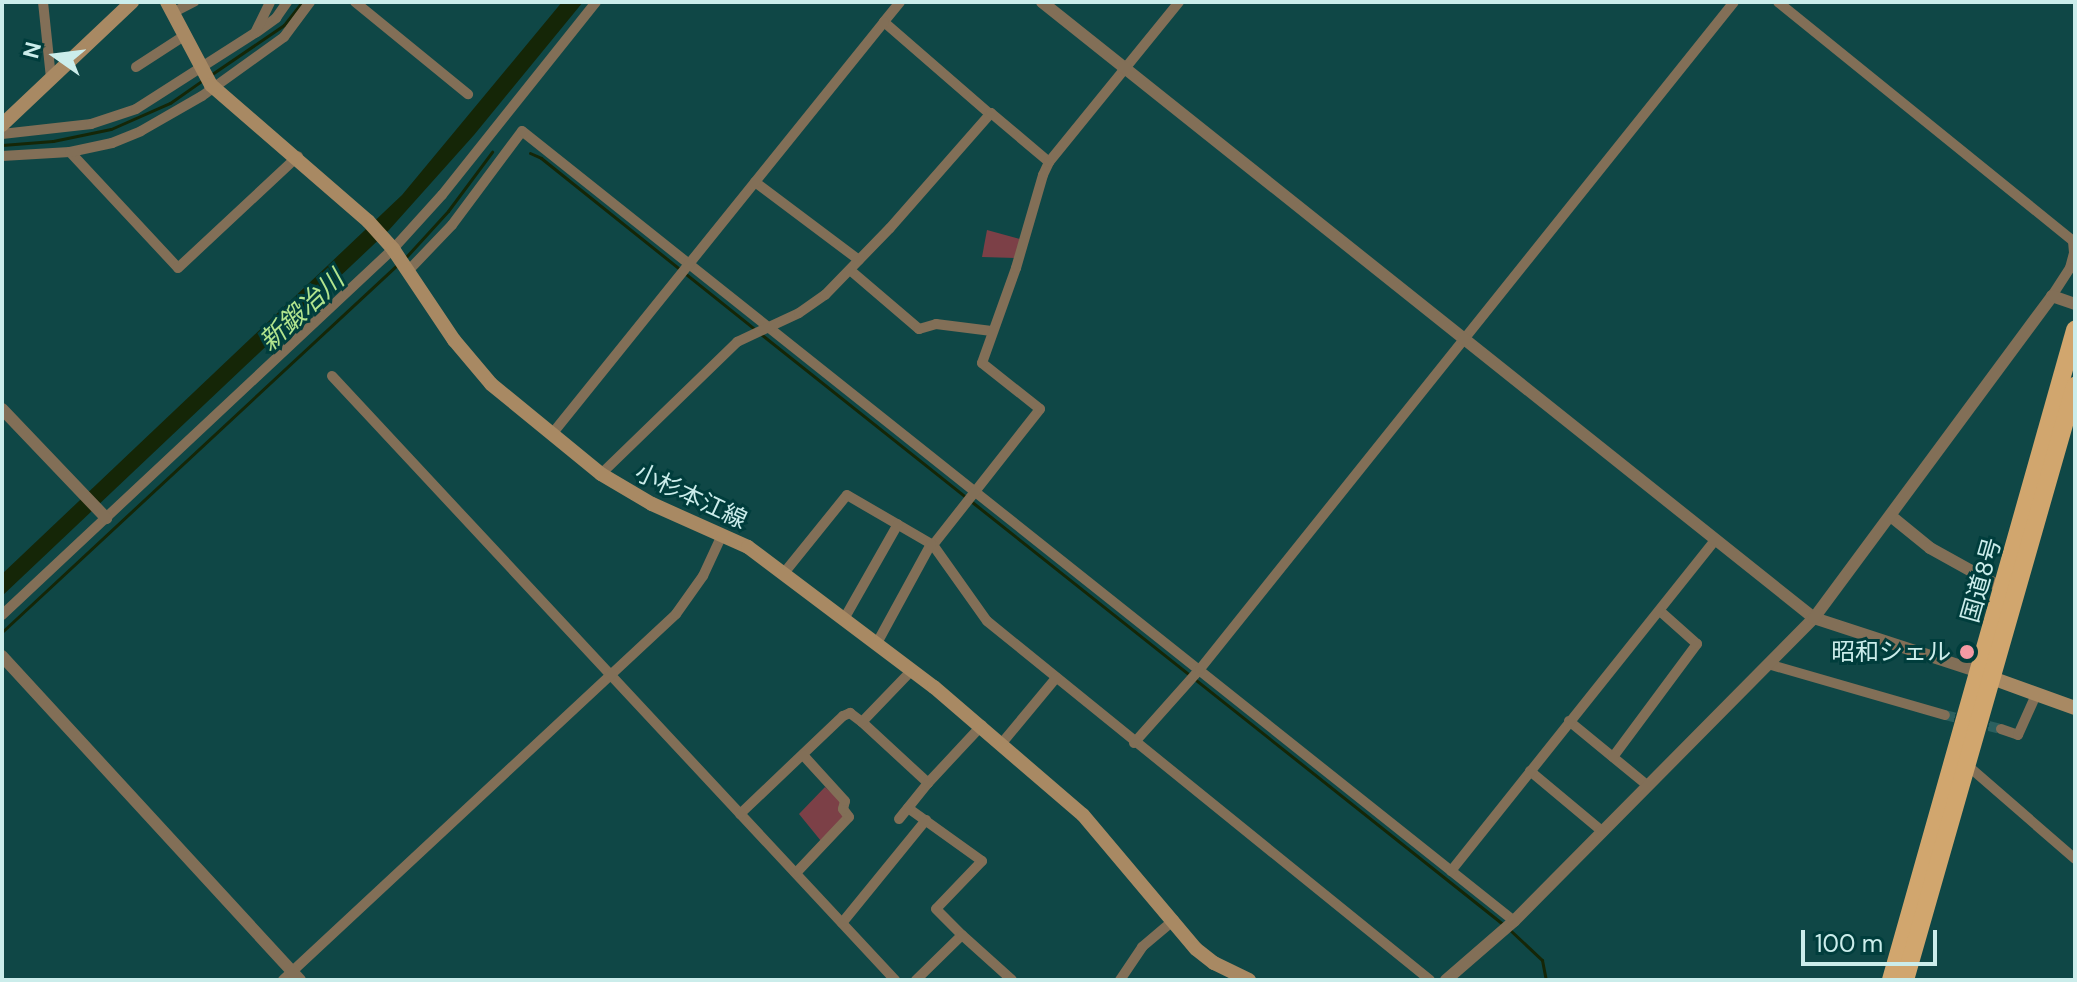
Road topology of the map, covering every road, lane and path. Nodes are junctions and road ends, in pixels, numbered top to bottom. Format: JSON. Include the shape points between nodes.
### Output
{"nodes":[{"id":1,"x":43,"y":2,"type":"edge"},
{"id":2,"x":132,"y":2,"type":"edge"},
{"id":3,"x":194,"y":2,"type":"edge"},
{"id":4,"x":270,"y":2,"type":"edge"},
{"id":5,"x":287,"y":2,"type":"edge"},
{"id":6,"x":310,"y":2,"type":"edge"},
{"id":7,"x":355,"y":2,"type":"edge"},
{"id":8,"x":596,"y":2,"type":"edge"},
{"id":9,"x":900,"y":2,"type":"edge"},
{"id":10,"x":1042,"y":2,"type":"edge"},
{"id":11,"x":1179,"y":2,"type":"edge"},
{"id":12,"x":1734,"y":2,"type":"edge"},
{"id":13,"x":1778,"y":2,"type":"edge"},
{"id":14,"x":170,"y":7,"type":"edge"},
{"id":15,"x":884,"y":22,"type":"junction"},
{"id":16,"x":255,"y":33,"type":"junction"},
{"id":17,"x":184,"y":36,"type":"junction"},
{"id":18,"x":136,"y":67,"type":"dead end"},
{"id":19,"x":1126,"y":69,"type":"junction"},
{"id":20,"x":51,"y":78,"type":"junction"},
{"id":21,"x":208,"y":78,"type":"junction"},
{"id":22,"x":468,"y":94,"type":"dead end"},
{"id":23,"x":990,"y":114,"type":"junction"},
{"id":24,"x":2,"y":125,"type":"edge"},
{"id":25,"x":2,"y":134,"type":"edge"},
{"id":26,"x":70,"y":152,"type":"junction"},
{"id":27,"x":2,"y":156,"type":"edge"},
{"id":28,"x":298,"y":156,"type":"junction"},
{"id":29,"x":1049,"y":162,"type":"junction"},
{"id":30,"x":755,"y":182,"type":"junction"},
{"id":31,"x":392,"y":249,"type":"junction"},
{"id":32,"x":859,"y":260,"type":"junction"},
{"id":33,"x":690,"y":262,"type":"junction"},
{"id":34,"x":850,"y":270,"type":"junction"},
{"id":35,"x":408,"y":271,"type":"junction"},
{"id":36,"x":2052,"y":296,"type":"junction"},
{"id":37,"x":2075,"y":304,"type":"edge"},
{"id":38,"x":769,"y":326,"type":"junction"},
{"id":39,"x":2075,"y":330,"type":"edge"},
{"id":40,"x":992,"y":331,"type":"junction"},
{"id":41,"x":1464,"y":339,"type":"junction"},
{"id":42,"x":332,"y":376,"type":"dead end"},
{"id":43,"x":2075,"y":386,"type":"edge"},
{"id":44,"x":2,"y":409,"type":"edge"},
{"id":45,"x":552,"y":434,"type":"junction"},
{"id":46,"x":601,"y":474,"type":"junction"},
{"id":47,"x":975,"y":490,"type":"junction"},
{"id":48,"x":103,"y":516,"type":"junction"},
{"id":49,"x":1892,"y":517,"type":"junction"},
{"id":50,"x":898,"y":524,"type":"junction"},
{"id":51,"x":722,"y":535,"type":"junction"},
{"id":52,"x":1715,"y":540,"type":"junction"},
{"id":53,"x":932,"y":545,"type":"junction"},
{"id":54,"x":784,"y":573,"type":"junction"},
{"id":55,"x":2004,"y":589,"type":"junction"},
{"id":56,"x":1660,"y":611,"type":"junction"},
{"id":57,"x":2,"y":615,"type":"edge"},
{"id":58,"x":1814,"y":618,"type":"junction"},
{"id":59,"x":844,"y":619,"type":"junction"},
{"id":60,"x":877,"y":643,"type":"junction"},
{"id":61,"x":2,"y":656,"type":"edge"},
{"id":62,"x":1768,"y":664,"type":"junction"},
{"id":63,"x":1200,"y":669,"type":"junction"},
{"id":64,"x":912,"y":670,"type":"junction"},
{"id":65,"x":610,"y":674,"type":"junction"},
{"id":66,"x":1985,"y":675,"type":"junction"},
{"id":67,"x":1056,"y":678,"type":"junction"},
{"id":68,"x":2036,"y":695,"type":"junction"},
{"id":69,"x":2075,"y":708,"type":"edge"},
{"id":70,"x":1945,"y":715,"type":"tunnel mouth"},
{"id":71,"x":1569,"y":721,"type":"junction"},
{"id":72,"x":862,"y":722,"type":"junction"},
{"id":73,"x":982,"y":725,"type":"junction"},
{"id":74,"x":2001,"y":729,"type":"tunnel mouth"},
{"id":75,"x":1002,"y":743,"type":"junction"},
{"id":76,"x":1134,"y":743,"type":"junction"},
{"id":77,"x":803,"y":755,"type":"junction"},
{"id":78,"x":1613,"y":757,"type":"junction"},
{"id":79,"x":1967,"y":765,"type":"junction"},
{"id":80,"x":1530,"y":771,"type":"junction"},
{"id":81,"x":928,"y":783,"type":"junction"},
{"id":82,"x":1648,"y":786,"type":"junction"},
{"id":83,"x":908,"y":808,"type":"junction"},
{"id":84,"x":740,"y":814,"type":"junction"},
{"id":85,"x":899,"y":819,"type":"dead end"},
{"id":86,"x":926,"y":820,"type":"junction"},
{"id":87,"x":1603,"y":832,"type":"junction"},
{"id":88,"x":2075,"y":859,"type":"edge"},
{"id":89,"x":1451,"y":871,"type":"junction"},
{"id":90,"x":796,"y":873,"type":"junction"},
{"id":91,"x":1174,"y":920,"type":"junction"},
{"id":92,"x":1514,"y":921,"type":"junction"},
{"id":93,"x":842,"y":923,"type":"junction"},
{"id":94,"x":962,"y":935,"type":"junction"},
{"id":95,"x":292,"y":977,"type":"edge"},
{"id":96,"x":895,"y":980,"type":"edge"},
{"id":97,"x":916,"y":980,"type":"edge"},
{"id":98,"x":1012,"y":980,"type":"edge"},
{"id":99,"x":1120,"y":980,"type":"edge"},
{"id":100,"x":1249,"y":980,"type":"edge"},
{"id":101,"x":1430,"y":980,"type":"edge"},
{"id":102,"x":1446,"y":980,"type":"edge"},
{"id":103,"x":1891,"y":980,"type":"edge"},
{"id":104,"x":1905,"y":980,"type":"edge"}],
"edges":[{"from":1,"to":20,"type":"street"},
{"from":2,"to":20,"type":"main road"},
{"from":3,"to":14,"type":"street"},
{"from":4,"to":16,"type":"street"},
{"from":5,"to":16,"type":"street"},
{"from":6,"to":21,"type":"street","via":[[284,37]]},
{"from":7,"to":22,"type":"street"},
{"from":8,"to":31,"type":"street","via":[[442,195]]},
{"from":9,"to":15,"type":"street"},
{"from":10,"to":19,"type":"street"},
{"from":11,"to":19,"type":"street"},
{"from":12,"to":41,"type":"street"},
{"from":13,"to":36,"type":"street","via":[[2073,241],[2070,268]]},
{"from":14,"to":17,"type":"main road","name":"小杉本江線"},
{"from":15,"to":23,"type":"street"},
{"from":15,"to":30,"type":"street"},
{"from":16,"to":21,"type":"street"},
{"from":17,"to":18,"type":"street"},
{"from":17,"to":21,"type":"main road","name":"小杉本江線"},
{"from":19,"to":29,"type":"street"},
{"from":19,"to":41,"type":"street"},
{"from":20,"to":24,"type":"main road"},
{"from":21,"to":25,"type":"street","via":[[91,124]]},
{"from":21,"to":26,"type":"street","via":[[141,131]]},
{"from":21,"to":28,"type":"main road","name":"小杉本江線"},
{"from":23,"to":29,"type":"street"},
{"from":23,"to":32,"type":"street"},
{"from":26,"to":27,"type":"street"},
{"from":26,"to":28,"type":"street","via":[[178,268]]},
{"from":28,"to":31,"type":"main road","name":"小杉本江線"},
{"from":29,"to":40,"type":"street"},
{"from":30,"to":32,"type":"street"},
{"from":30,"to":33,"type":"street"},
{"from":31,"to":35,"type":"main road","name":"小杉本江線"},
{"from":31,"to":48,"type":"street"},
{"from":32,"to":34,"type":"street"},
{"from":33,"to":35,"type":"street","via":[[522,131],[452,225]]},
{"from":33,"to":38,"type":"street"},
{"from":33,"to":45,"type":"street"},
{"from":34,"to":38,"type":"street","via":[[799,313]]},
{"from":34,"to":40,"type":"street","via":[[919,329],[936,324]]},
{"from":35,"to":45,"type":"main road","name":"小杉本江線","via":[[491,384]]},
{"from":36,"to":37,"type":"street"},
{"from":36,"to":49,"type":"street"},
{"from":38,"to":46,"type":"street","via":[[737,342]]},
{"from":38,"to":47,"type":"street"},
{"from":39,"to":55,"type":"highway","name":"国道8号"},
{"from":40,"to":47,"type":"street","via":[[982,363],[1040,409]]},
{"from":41,"to":52,"type":"street"},
{"from":41,"to":63,"type":"street"},
{"from":42,"to":65,"type":"street"},
{"from":43,"to":66,"type":"highway","name":"国道8号"},
{"from":44,"to":48,"type":"street"},
{"from":45,"to":46,"type":"main road","name":"小杉本江線"},
{"from":46,"to":51,"type":"main road","name":"小杉本江線"},
{"from":47,"to":53,"type":"street"},
{"from":47,"to":63,"type":"street"},
{"from":48,"to":57,"type":"street"},
{"from":49,"to":55,"type":"street","via":[[1930,548]]},
{"from":49,"to":58,"type":"street"},
{"from":50,"to":53,"type":"street"},
{"from":50,"to":54,"type":"street","via":[[847,495]]},
{"from":50,"to":59,"type":"street"},
{"from":51,"to":54,"type":"main road","name":"小杉本江線"},
{"from":51,"to":65,"type":"street","via":[[703,576],[676,614]]},
{"from":52,"to":56,"type":"street"},
{"from":52,"to":58,"type":"street"},
{"from":53,"to":60,"type":"street"},
{"from":53,"to":67,"type":"street","via":[[987,621]]},
{"from":54,"to":59,"type":"main road","name":"小杉本江線"},
{"from":55,"to":66,"type":"highway","name":"国道8号"},
{"from":56,"to":71,"type":"street"},
{"from":56,"to":78,"type":"street","via":[[1697,644]]},
{"from":58,"to":62,"type":"street"},
{"from":58,"to":66,"type":"street"},
{"from":59,"to":60,"type":"main road","name":"小杉本江線"},
{"from":60,"to":64,"type":"main road","name":"小杉本江線"},
{"from":61,"to":95,"type":"street"},
{"from":62,"to":70,"type":"street"},
{"from":62,"to":82,"type":"street"},
{"from":63,"to":76,"type":"street"},
{"from":63,"to":89,"type":"street"},
{"from":64,"to":72,"type":"street"},
{"from":64,"to":73,"type":"main road","name":"小杉本江線"},
{"from":65,"to":84,"type":"street"},
{"from":65,"to":95,"type":"street"},
{"from":66,"to":68,"type":"main road"},
{"from":66,"to":79,"type":"highway","name":"国道8号"},
{"from":66,"to":103,"type":"highway","name":"国道8号"},
{"from":67,"to":75,"type":"street"},
{"from":67,"to":76,"type":"street"},
{"from":68,"to":69,"type":"main road"},
{"from":68,"to":74,"type":"street","via":[[2018,735]]},
{"from":71,"to":78,"type":"street"},
{"from":71,"to":80,"type":"street"},
{"from":72,"to":77,"type":"street","via":[[850,713],[843,716]]},
{"from":72,"to":81,"type":"street"},
{"from":73,"to":75,"type":"main road","name":"小杉本江線"},
{"from":73,"to":81,"type":"street"},
{"from":75,"to":91,"type":"main road","name":"小杉本江線","via":[[1083,815]]},
{"from":76,"to":101,"type":"street"},
{"from":77,"to":84,"type":"street"},
{"from":77,"to":90,"type":"street","via":[[845,801],[849,817]]},
{"from":78,"to":82,"type":"street"},
{"from":79,"to":88,"type":"street"},
{"from":79,"to":104,"type":"highway","name":"国道8号"},
{"from":80,"to":87,"type":"street"},
{"from":80,"to":89,"type":"street"},
{"from":81,"to":83,"type":"street"},
{"from":82,"to":87,"type":"street"},
{"from":83,"to":85,"type":"street"},
{"from":83,"to":86,"type":"street"},
{"from":84,"to":90,"type":"street"},
{"from":86,"to":93,"type":"street"},
{"from":86,"to":94,"type":"street","via":[[982,861],[936,909]]},
{"from":87,"to":92,"type":"street"},
{"from":89,"to":92,"type":"street"},
{"from":90,"to":93,"type":"street"},
{"from":91,"to":99,"type":"street","via":[[1142,947]]},
{"from":91,"to":100,"type":"main road","name":"小杉本江線","via":[[1204,956]]},
{"from":92,"to":102,"type":"street"},
{"from":93,"to":96,"type":"street"},
{"from":94,"to":97,"type":"street"},
{"from":94,"to":98,"type":"street"}]}
